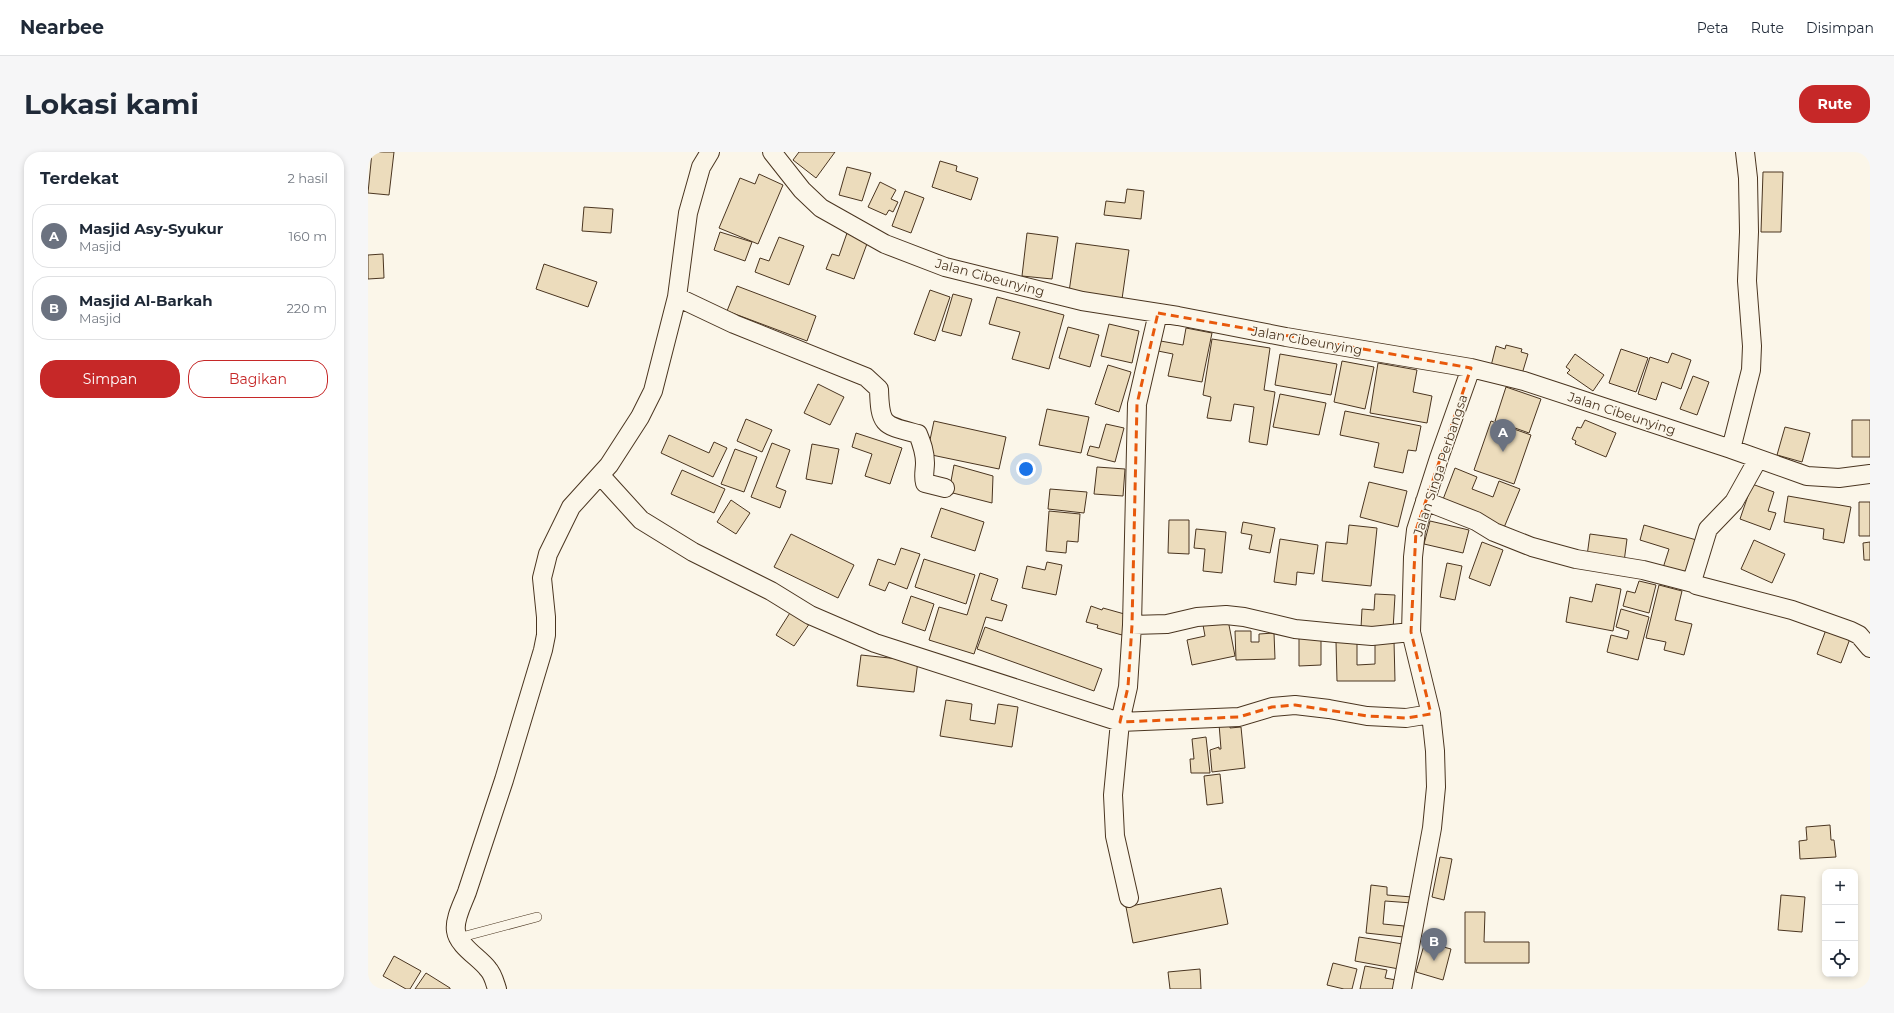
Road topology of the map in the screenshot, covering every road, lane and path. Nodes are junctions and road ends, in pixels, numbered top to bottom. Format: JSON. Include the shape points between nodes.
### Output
{"nodes":[{"id":1,"x":710,"y":152,"type":"edge"},
{"id":2,"x":772,"y":152,"type":"edge"},
{"id":3,"x":1745,"y":152,"type":"edge"},
{"id":4,"x":677,"y":298,"type":"junction"},
{"id":5,"x":1158,"y":313,"type":"junction"},
{"id":6,"x":1472,"y":368,"type":"junction"},
{"id":7,"x":1731,"y":448,"type":"junction"},
{"id":8,"x":1758,"y":459,"type":"junction"},
{"id":9,"x":1870,"y":474,"type":"edge"},
{"id":10,"x":601,"y":476,"type":"junction"},
{"id":11,"x":945,"y":488,"type":"dead end"},
{"id":12,"x":1425,"y":501,"type":"junction"},
{"id":13,"x":1693,"y":582,"type":"junction"},
{"id":14,"x":1132,"y":625,"type":"junction"},
{"id":15,"x":1411,"y":632,"type":"junction"},
{"id":16,"x":1870,"y":648,"type":"edge"},
{"id":17,"x":1431,"y":714,"type":"junction"},
{"id":18,"x":1120,"y":722,"type":"junction"},
{"id":19,"x":1129,"y":898,"type":"dead end"},
{"id":20,"x":537,"y":917,"type":"dead end"},
{"id":21,"x":458,"y":938,"type":"junction"},
{"id":22,"x":497,"y":989,"type":"edge"},
{"id":23,"x":1402,"y":989,"type":"edge"}],
"edges":[{"from":1,"to":4,"type":"street","via":[[701,167],[688,213]]},
{"from":2,"to":5,"type":"street","name":"Jalan Cibeunying","via":[[820,208],[885,244],[945,267],[1082,301]]},
{"from":3,"to":7,"type":"street","via":[[1748,178],[1747,281],[1752,346],[1751,370]]},
{"from":4,"to":10,"type":"street","via":[[653,391],[640,417]]},
{"from":4,"to":11,"type":"street","via":[[866,378],[879,389],[883,420],[889,426],[918,434],[924,447],[925,483]]},
{"from":5,"to":6,"type":"street","name":"Jalan Cibeunying","via":[[1294,339]]},
{"from":5,"to":14,"type":"street","via":[[1137,404]]},
{"from":6,"to":7,"type":"street","name":"Jalan Cibeunying","via":[[1524,381]]},
{"from":6,"to":12,"type":"street","name":"Jalan Singa Perbangsa"},
{"from":7,"to":8,"type":"street","name":"Jalan Cibeunying"},
{"from":8,"to":9,"type":"street","name":"Jalan Cibeunying","via":[[1807,476],[1839,478]]},
{"from":8,"to":13,"type":"street","via":[[1734,502],[1708,529]]},
{"from":10,"to":18,"type":"street","via":[[641,520],[693,552],[772,591],[810,614],[875,643]]},
{"from":10,"to":21,"type":"street","via":[[571,507],[548,554],[542,578],[546,617],[543,650],[504,780],[468,892],[461,906],[456,930]]},
{"from":12,"to":13,"type":"street","via":[[1476,521],[1494,532],[1532,548]]},
{"from":12,"to":15,"type":"street","name":"Jalan Singa Perbangsa","via":[[1416,530],[1413,557]]},
{"from":13,"to":16,"type":"street","via":[[1696,586],[1792,610],[1851,631],[1859,635]]},
{"from":14,"to":15,"type":"street","via":[[1167,624],[1197,617],[1226,615],[1295,629],[1336,633],[1372,636]]},
{"from":14,"to":18,"type":"street","via":[[1128,687]]},
{"from":15,"to":17,"type":"street","name":"Jalan Singa Perbangsa"},
{"from":17,"to":18,"type":"street","via":[[1406,718],[1367,716],[1295,705],[1239,717]]},
{"from":17,"to":23,"type":"street","name":"Jalan Singa Perbangsa","via":[[1436,787],[1432,828]]},
{"from":18,"to":19,"type":"street","via":[[1113,818]]},
{"from":20,"to":21,"type":"lane"},
{"from":21,"to":22,"type":"street","via":[[489,970]]}]}
